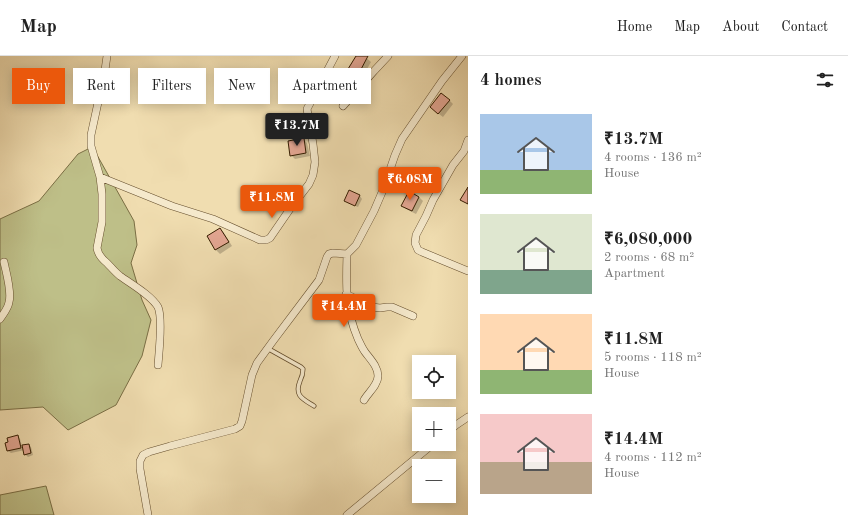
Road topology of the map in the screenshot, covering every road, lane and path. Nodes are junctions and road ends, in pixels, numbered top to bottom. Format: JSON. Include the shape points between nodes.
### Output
{"nodes":[{"id":1,"x":107,"y":56,"type":"edge"},
{"id":2,"x":335,"y":56,"type":"edge"},
{"id":3,"x":388,"y":56,"type":"edge"},
{"id":4,"x":462,"y":56,"type":"edge"},
{"id":5,"x":343,"y":106,"type":"dead end"},
{"id":6,"x":468,"y":140,"type":"edge"},
{"id":7,"x":100,"y":177,"type":"junction"},
{"id":8,"x":347,"y":254,"type":"junction"},
{"id":9,"x":4,"y":262,"type":"dead end"},
{"id":10,"x":468,"y":270,"type":"edge"},
{"id":11,"x":346,"y":294,"type":"junction"},
{"id":12,"x":414,"y":316,"type":"dead end"},
{"id":13,"x":0,"y":319,"type":"edge"},
{"id":14,"x":268,"y":348,"type":"junction"},
{"id":15,"x":158,"y":365,"type":"dead end"},
{"id":16,"x":364,"y":400,"type":"dead end"},
{"id":17,"x":314,"y":406,"type":"dead end"},
{"id":18,"x":468,"y":417,"type":"edge"},
{"id":19,"x":456,"y":425,"type":"edge"},
{"id":20,"x":425,"y":451,"type":"edge"},
{"id":21,"x":148,"y":515,"type":"edge"},
{"id":22,"x":347,"y":515,"type":"edge"}],
"edges":[{"from":1,"to":7,"type":"street","via":[[91,135]]},
{"from":2,"to":7,"type":"street","via":[[307,109],[315,162],[313,175],[270,238],[260,240],[213,219],[172,206]]},
{"from":3,"to":5,"type":"street"},
{"from":4,"to":8,"type":"street","via":[[402,139],[374,211],[356,245]]},
{"from":6,"to":10,"type":"street","via":[[464,151],[433,200],[416,234],[415,243],[418,250]]},
{"from":7,"to":15,"type":"street","via":[[103,209],[97,252],[118,275],[145,294],[158,308]]},
{"from":8,"to":11,"type":"street"},
{"from":8,"to":14,"type":"street","via":[[329,254],[319,280]]},
{"from":9,"to":13,"type":"street","via":[[10,296]]},
{"from":11,"to":12,"type":"street","via":[[372,307],[392,308]]},
{"from":11,"to":16,"type":"street","via":[[350,318],[358,339],[377,369],[377,381]]},
{"from":14,"to":17,"type":"lane","via":[[303,369],[299,394]]},
{"from":14,"to":21,"type":"street","via":[[252,375],[240,426],[143,455],[140,469]]},
{"from":18,"to":19,"type":"street"},
{"from":20,"to":22,"type":"street"}]}
